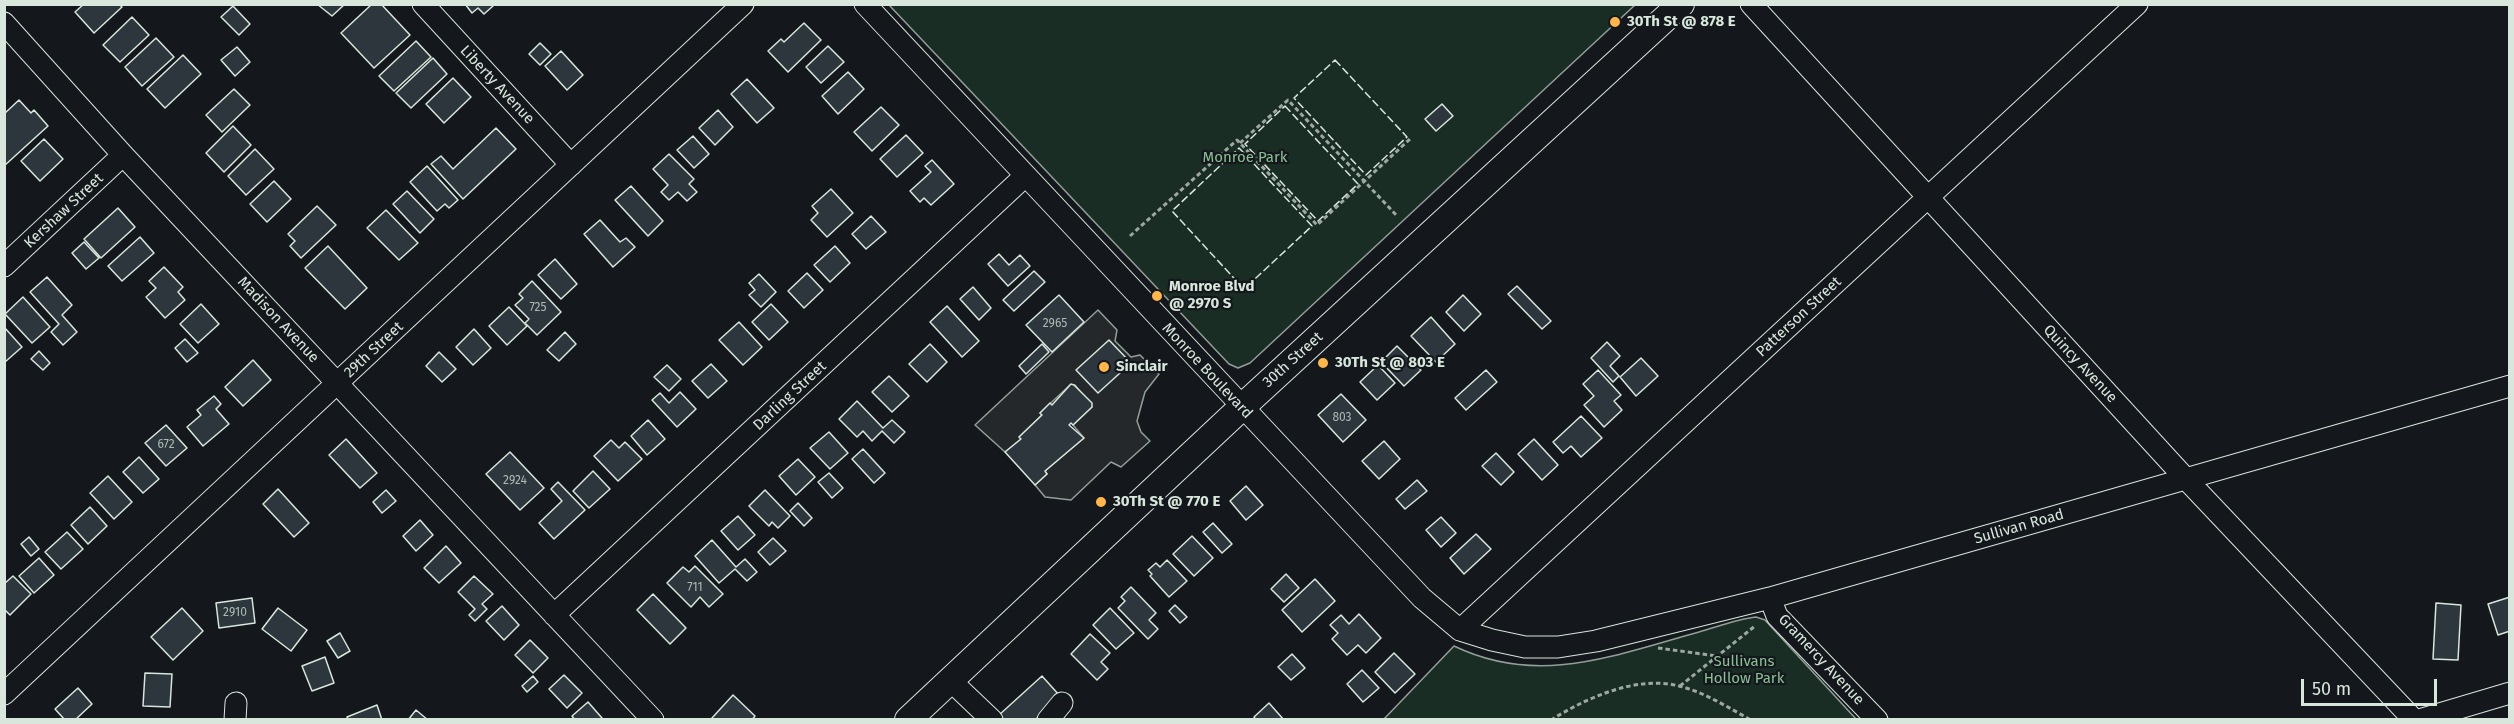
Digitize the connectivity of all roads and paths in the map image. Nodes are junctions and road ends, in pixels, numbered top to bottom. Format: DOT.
graph roads {
  1 [pos="423,4"];
  2 [pos="743,4"];
  3 [pos="865,4"];
  4 [pos="1681,4"];
  5 [pos="1751,4"];
  6 [pos="2137,4"];
  7 [pos="4,23"];
  8 [pos="1410,139"];
  9 [pos="1240,143"];
  10 [pos="123,155"];
  11 [pos="571,165"];
  12 [pos="1025,177"];
  13 [pos="1365,180"];
  14 [pos="1927,199"];
  15 [pos="1398,217"];
  16 [pos="1130,236"];
  17 [pos="4,266"];
  18 [pos="338,384"];
  19 [pos="2510,386"];
  20 [pos="1241,408"];
  21 [pos="2186,479"];
  22 [pos="1770,598"];
  23 [pos="554,615"];
  24 [pos="1755,626"];
  25 [pos="1461,630"];
  26 [pos="1525,647"];
  27 [pos="1658,648"];
  28 [pos="1717,656"];
  29 [pos="951,681"];
  30 [pos="1680,686"];
  31 [pos="2510,693"];
  32 [pos="4,694"];
  33 [pos="1062,703"];
  34 [pos="653,720"];
  35 [pos="908,720"];
  36 [pos="992,720"];
  37 [pos="1048,720"];
  38 [pos="1551,720"];
  39 [pos="1751,720"];
  40 [pos="1877,720"];
  41 [pos="2414,720"];
  42 [pos="2419,720"];
  1 -- 11 [label="street, Liberty Avenue"];
  2 -- 11 [label="street, 29th Street"];
  3 -- 12 [label="street, Monroe Boulevard"];
  4 -- 20 [label="main road, 30th Street"];
  5 -- 14 [label="street, Quincy Avenue"];
  6 -- 14 [label="street, Patterson Street"];
  7 -- 10 [label="street, Madison Avenue"];
  8 -- 13 [label="path"];
  9 -- 13 [label="path"];
  9 -- 13 [label="path"];
  9 -- 16 [label="path"];
  10 -- 17 [label="street, Kershaw Street"];
  10 -- 18 [label="street, Madison Avenue"];
  11 -- 18 [label="street, 29th Street"];
  12 -- 20 [label="street, Monroe Boulevard"];
  12 -- 23 [label="street, Darling Street"];
  13 -- 15 [label="path"];
  14 -- 21 [label="street, Quincy Avenue"];
  14 -- 25 [label="street, Patterson Street"];
  18 -- 23 [label="street, Madison Avenue"];
  18 -- 32 [label="street, 29th Street"];
  19 -- 21 [label="street, Sullivan Road"];
  20 -- 25 [label="street, Monroe Boulevard"];
  20 -- 29 [label="main road, 30th Street"];
  21 -- 22 [label="street, Sullivan Road"];
  21 -- 41 [label="street, Quincy Avenue"];
  22 -- 26 [label="street, Sullivan Road"];
  22 -- 40 [label="street, Gramercy Avenue"];
  23 -- 34 [label="street, Madison Avenue"];
  24 -- 28 [label="path"];
  25 -- 26 [label="street, Monroe Boulevard"];
  27 -- 28 [label="path"];
  28 -- 30 [label="path"];
  29 -- 35 [label="main road, 30th Street"];
  29 -- 36 [label="street"];
  30 -- 38 [label="path"];
  30 -- 39 [label="path"];
  31 -- 42 [label="street"];
  33 -- 37 [label="street"];
}
